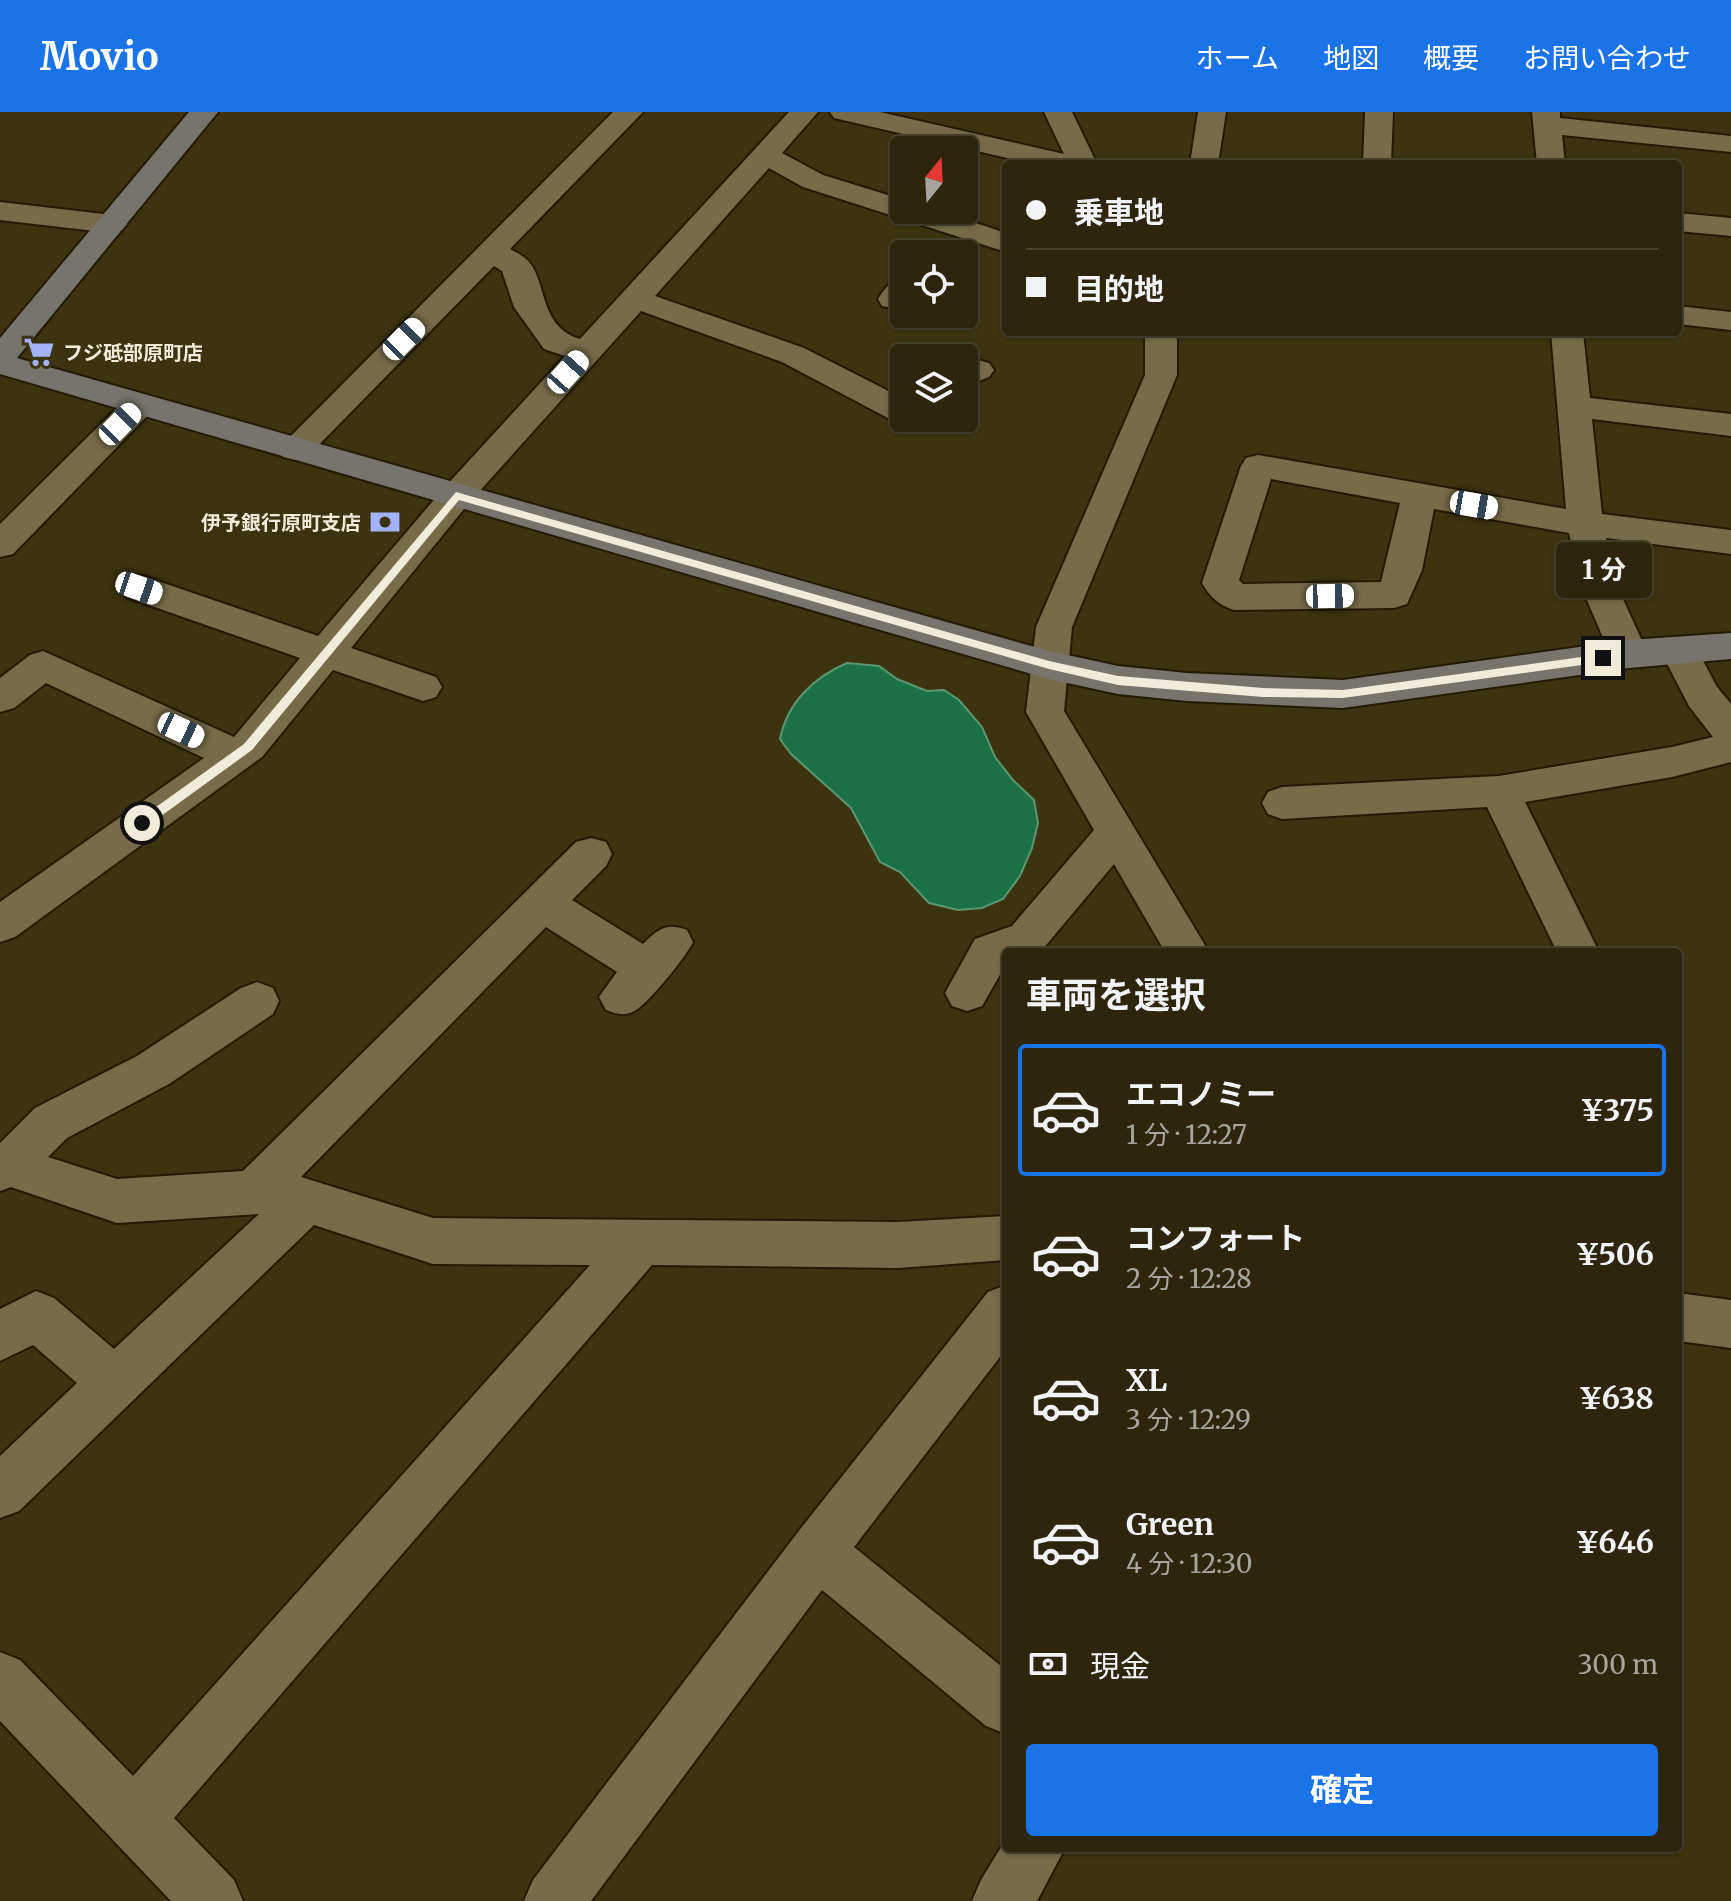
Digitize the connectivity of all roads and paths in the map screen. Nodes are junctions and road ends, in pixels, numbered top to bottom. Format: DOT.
graph roads {
  1 [pos="204,112"];
  2 [pos="629,112"];
  3 [pos="804,112"];
  4 [pos="844,112"];
  5 [pos="1058,112"];
  6 [pos="1212,112"];
  7 [pos="1379,112"];
  8 [pos="1546,118"];
  9 [pos="1731,144"];
  10 [pos="765,155"];
  11 [pos="1053,160"];
  12 [pos="1081,160"];
  13 [pos="1205,160"];
  14 [pos="1377,160"];
  15 [pos="1551,160"];
  16 [pos="890,204"];
  17 [pos="0,211"];
  18 [pos="1682,222"];
  19 [pos="112,224"];
  20 [pos="928,224"];
  21 [pos="1731,227"];
  22 [pos="1002,243"];
  23 [pos="491,251"];
  24 [pos="635,299"];
  25 [pos="1682,315"];
  26 [pos="1731,321"];
  27 [pos="1161,336"];
  28 [pos="1567,336"];
  29 [pos="587,352"];
  30 [pos="0,358"];
  31 [pos="0,364"];
  32 [pos="140,404"];
  33 [pos="890,406"];
  34 [pos="1574,407"];
  35 [pos="1731,425"];
  36 [pos="295,449"];
  37 [pos="1419,495"];
  38 [pos="456,496"];
  39 [pos="1585,524"];
  40 [pos="1731,542"];
  41 [pos="6,551"];
  42 [pos="139,588"];
  43 [pos="1731,646"];
  44 [pos="1679,650"];
  45 [pos="1629,654"];
  46 [pos="325,655"];
  47 [pos="1049,665"];
  48 [pos="423,687"];
  49 [pos="0,698"];
  50 [pos="1731,732"];
  51 [pos="1731,747"];
  52 [pos="236,756"];
  53 [pos="1499,791"];
  54 [pos="1282,803"];
  55 [pos="1117,832"];
  56 [pos="591,854"];
  57 [pos="542,903"];
  58 [pos="0,925"];
  59 [pos="1186,948"];
  60 [pos="1576,948"];
  61 [pos="647,969"];
  62 [pos="967,993"];
  63 [pos="257,1001"];
  64 [pos="4,1168"];
  65 [pos="253,1193"];
  66 [pos="307,1200"];
  67 [pos="1002,1239"];
  68 [pos="640,1244"];
  69 [pos="1002,1314"];
  70 [pos="1682,1318"];
  71 [pos="1731,1324"];
  72 [pos="0,1337"];
  73 [pos="115,1383"];
  74 [pos="0,1492"];
  75 [pos="817,1551"];
  76 [pos="0,1680"];
  77 [pos="1002,1703"];
  78 [pos="134,1819"];
  79 [pos="1033,1852"];
  80 [pos="213,1901"];
  81 [pos="554,1901"];
  82 [pos="1002,1901"];
  1 -- 19 [label="street"];
  2 -- 23 [label="street"];
  3 -- 10 [label="street"];
  4 -- 11 [label="street"];
  5 -- 12 [label="street"];
  6 -- 13 [label="street"];
  7 -- 14 [label="street"];
  8 -- 9 [label="street"];
  8 -- 15 [label="street"];
  10 -- 16 [label="street"];
  10 -- 24 [label="street"];
  17 -- 19 [label="street"];
  18 -- 21 [label="street"];
  19 -- 30 [label="street"];
  20 -- 22 [label="street"];
  23 -- 29 [label="street"];
  23 -- 36 [label="street"];
  24 -- 29 [label="street"];
  24 -- 33 [label="street"];
  25 -- 26 [label="street"];
  27 -- 47 [label="street"];
  28 -- 34 [label="street"];
  29 -- 38 [label="street"];
  31 -- 32 [label="street"];
  32 -- 36 [label="street"];
  32 -- 41 [label="street"];
  34 -- 35 [label="street"];
  34 -- 39 [label="street"];
  36 -- 38 [label="street"];
  37 -- 37 [label="street"];
  37 -- 39 [label="street"];
  38 -- 46 [label="street"];
  38 -- 47 [label="street"];
  39 -- 40 [label="street"];
  39 -- 45 [label="street"];
  42 -- 46 [label="street"];
  43 -- 44 [label="street"];
  44 -- 45 [label="street"];
  44 -- 50 [label="street"];
  45 -- 47 [label="street"];
  46 -- 48 [label="street"];
  46 -- 52 [label="street"];
  47 -- 55 [label="street"];
  49 -- 52 [label="street"];
  51 -- 53 [label="street"];
  52 -- 58 [label="street"];
  53 -- 54 [label="street"];
  53 -- 60 [label="street"];
  55 -- 59 [label="street"];
  55 -- 62 [label="street"];
  56 -- 57 [label="street"];
  57 -- 61 [label="street"];
  57 -- 65 [label="street"];
  63 -- 64 [label="street"];
  64 -- 65 [label="street"];
  65 -- 66 [label="street"];
  66 -- 68 [label="street"];
  66 -- 73 [label="street"];
  67 -- 68 [label="street"];
  68 -- 78 [label="street"];
  69 -- 75 [label="street"];
  70 -- 71 [label="street"];
  72 -- 73 [label="street"];
  73 -- 74 [label="street"];
  75 -- 77 [label="street"];
  75 -- 81 [label="street"];
  76 -- 78 [label="street"];
  78 -- 80 [label="street"];
  79 -- 82 [label="street"];
}
